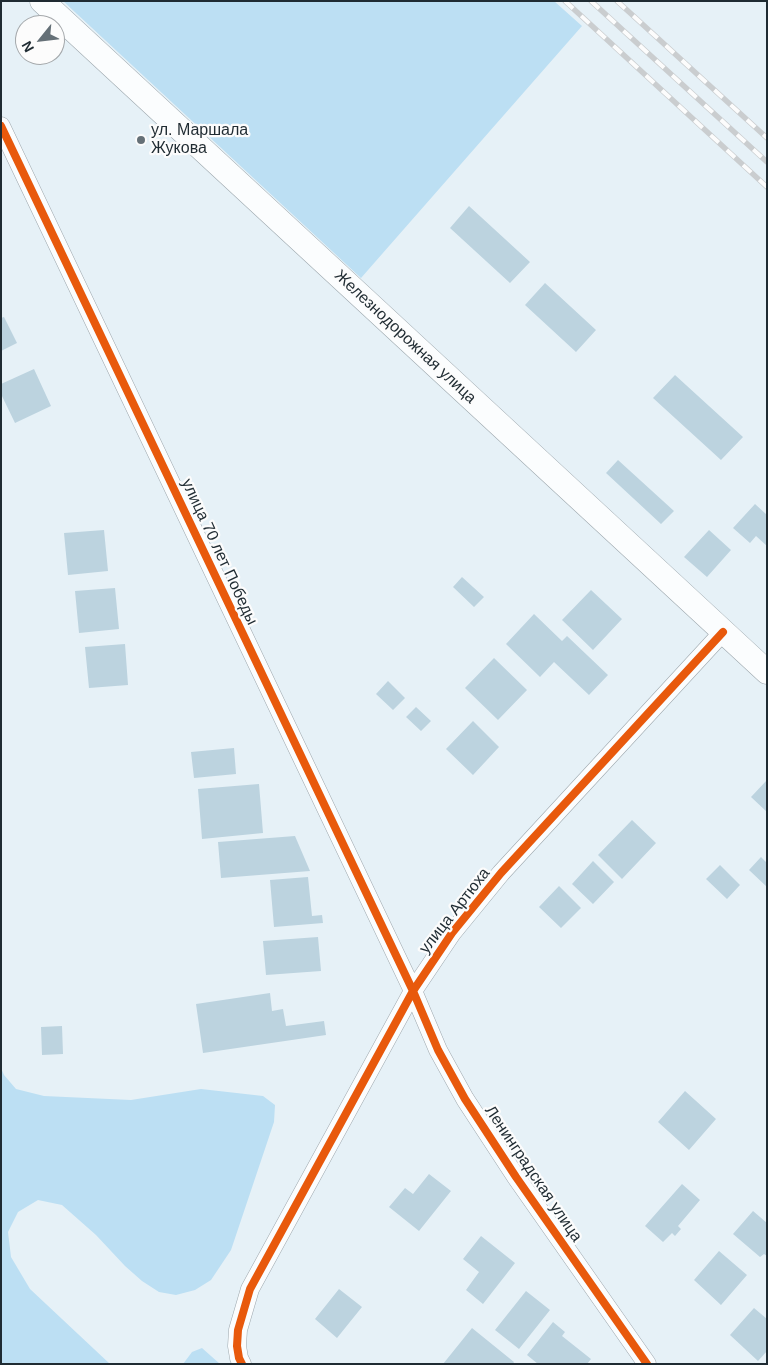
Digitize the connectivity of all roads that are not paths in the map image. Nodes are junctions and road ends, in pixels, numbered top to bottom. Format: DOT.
graph roads {
  1 [pos="42,1"];
  2 [pos="1,126"];
  3 [pos="723,632"];
  4 [pos="767,672"];
  5 [pos="412,991"];
  6 [pos="242,1364"];
  7 [pos="647,1364"];
  1 -- 3 [label="main road, Железнодорожная улица"];
  2 -- 5 [label="street, улица 70 лет Победы"];
  3 -- 4 [label="main road, Железнодорожная улица"];
  3 -- 5 [label="street, улица Артюха"];
  5 -- 6 [label="street, улица Артюха"];
  5 -- 7 [label="street, Ленинградская улица"];
}
